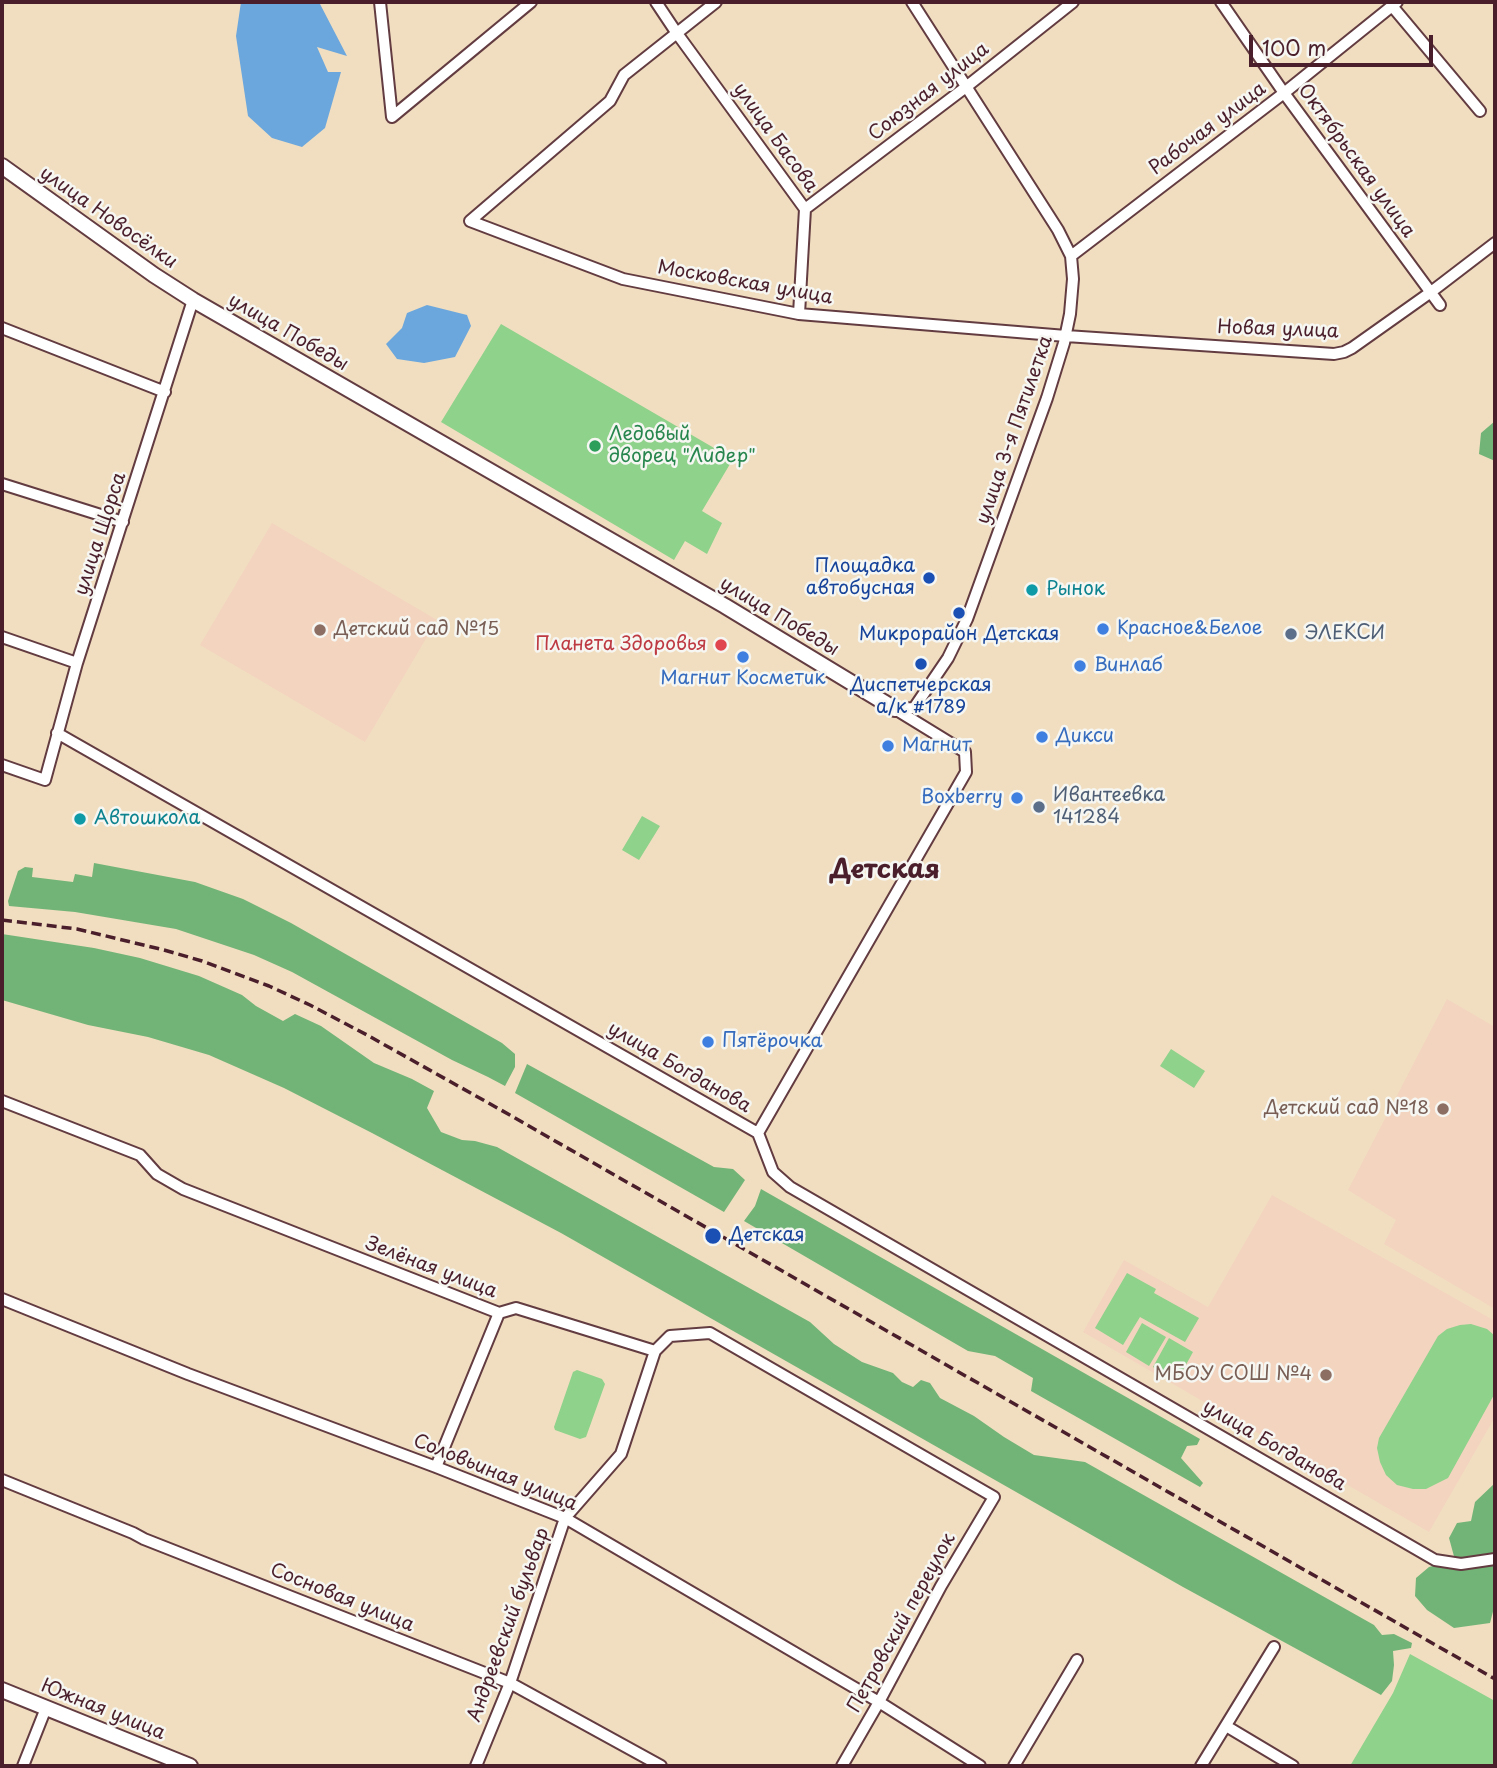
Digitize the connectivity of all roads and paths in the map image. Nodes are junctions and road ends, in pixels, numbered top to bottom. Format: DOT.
graph roads {
  1 [pos="380,2"];
  2 [pos="531,2"];
  3 [pos="656,2"];
  4 [pos="716,2"];
  5 [pos="912,2"];
  6 [pos="1073,2"];
  7 [pos="1221,2"];
  8 [pos="1395,4"];
  9 [pos="676,32"];
  10 [pos="966,87"];
  11 [pos="1284,93"];
  12 [pos="1479,111"];
  13 [pos="2,166"];
  14 [pos="805,209"];
  15 [pos="1495,243"];
  16 [pos="1071,256"];
  17 [pos="1431,292"];
  18 [pos="193,300"];
  19 [pos="1440,305"];
  20 [pos="799,314"];
  21 [pos="2,328"];
  22 [pos="1066,336"];
  23 [pos="165,392"];
  24 [pos="2,484"];
  25 [pos="123,522"];
  26 [pos="2,637"];
  27 [pos="77,663"];
  28 [pos="895,709"];
  29 [pos="57,733"];
  30 [pos="2,765"];
  31 [pos="2,1101"];
  32 [pos="758,1133"];
  33 [pos="2,1299"];
  34 [pos="499,1314"];
  35 [pos="655,1351"];
  36 [pos="436,1467"];
  37 [pos="2,1480"];
  38 [pos="565,1518"];
  39 [pos="1495,1559"];
  40 [pos="1274,1647"];
  41 [pos="1077,1660"];
  42 [pos="510,1683"];
  43 [pos="2,1690"];
  44 [pos="879,1702"];
  45 [pos="47,1708"];
  46 [pos="1226,1726"];
  47 [pos="23,1766"];
  48 [pos="190,1766"];
  49 [pos="476,1766"];
  50 [pos="661,1766"];
  51 [pos="842,1766"];
  52 [pos="980,1766"];
  53 [pos="1014,1766"];
  54 [pos="1201,1766"];
  55 [pos="1293,1766"];
  1 -- 2 [label="street"];
  3 -- 9 [label="street, улица Басова"];
  4 -- 9 [label="street"];
  5 -- 10 [label="street, улица 3-я Пятилетка"];
  6 -- 10 [label="street, Союзная улица"];
  7 -- 11 [label="street, Октябрьская улица"];
  8 -- 11 [label="street, Рабочая улица"];
  8 -- 12 [label="street"];
  9 -- 14 [label="street, улица Басова"];
  9 -- 20 [label="street, Московская улица"];
  10 -- 14 [label="street, Союзная улица"];
  10 -- 16 [label="street, улица 3-я Пятилетка"];
  11 -- 16 [label="street, Рабочая улица"];
  11 -- 17 [label="street, Октябрьская улица"];
  13 -- 18 [label="street, улица Новосёлки"];
  14 -- 20 [label="street, улица Басова"];
  15 -- 17 [label="street, Новая улица"];
  16 -- 22 [label="street, улица 3-я Пятилетка"];
  17 -- 19 [label="street, Октябрьская улица"];
  17 -- 22 [label="street, Новая улица"];
  18 -- 23 [label="street, улица Щорса"];
  18 -- 28 [label="street, улица Победы"];
  20 -- 22 [label="street, Московская улица"];
  21 -- 23 [label="street"];
  22 -- 28 [label="street, улица 3-я Пятилетка"];
  23 -- 25 [label="street, улица Щорса"];
  24 -- 25 [label="street"];
  25 -- 27 [label="street, улица Щорса"];
  26 -- 27 [label="street"];
  27 -- 29 [label="street, улица Щорса"];
  28 -- 32 [label="street, улица Победы"];
  29 -- 30 [label="street, улица Щорса"];
  29 -- 32 [label="street, улица Богданова"];
  31 -- 34 [label="street, Зелёная улица"];
  32 -- 39 [label="street, улица Богданова"];
  33 -- 36 [label="street, Соловьиная улица"];
  34 -- 35 [label="street, Зелёная улица"];
  34 -- 36 [label="street"];
  35 -- 38 [label="street, Андреевский бульвар"];
  35 -- 44 [label="street, Петровский переулок"];
  36 -- 38 [label="street, Соловьиная улица"];
  37 -- 42 [label="street, Сосновая улица"];
  38 -- 42 [label="street, Андреевский бульвар"];
  38 -- 44 [label="street, Соловьиная улица"];
  40 -- 46 [label="street"];
  41 -- 53 [label="street"];
  42 -- 49 [label="street, Андреевский бульвар"];
  42 -- 50 [label="street, Сосновая улица"];
  43 -- 45 [label="street, Южная улица"];
  44 -- 51 [label="street, Петровский переулок"];
  44 -- 52 [label="street, Соловьиная улица"];
  45 -- 47 [label="street"];
  45 -- 48 [label="street, Южная улица"];
  46 -- 54 [label="street"];
  46 -- 55 [label="street"];
}
